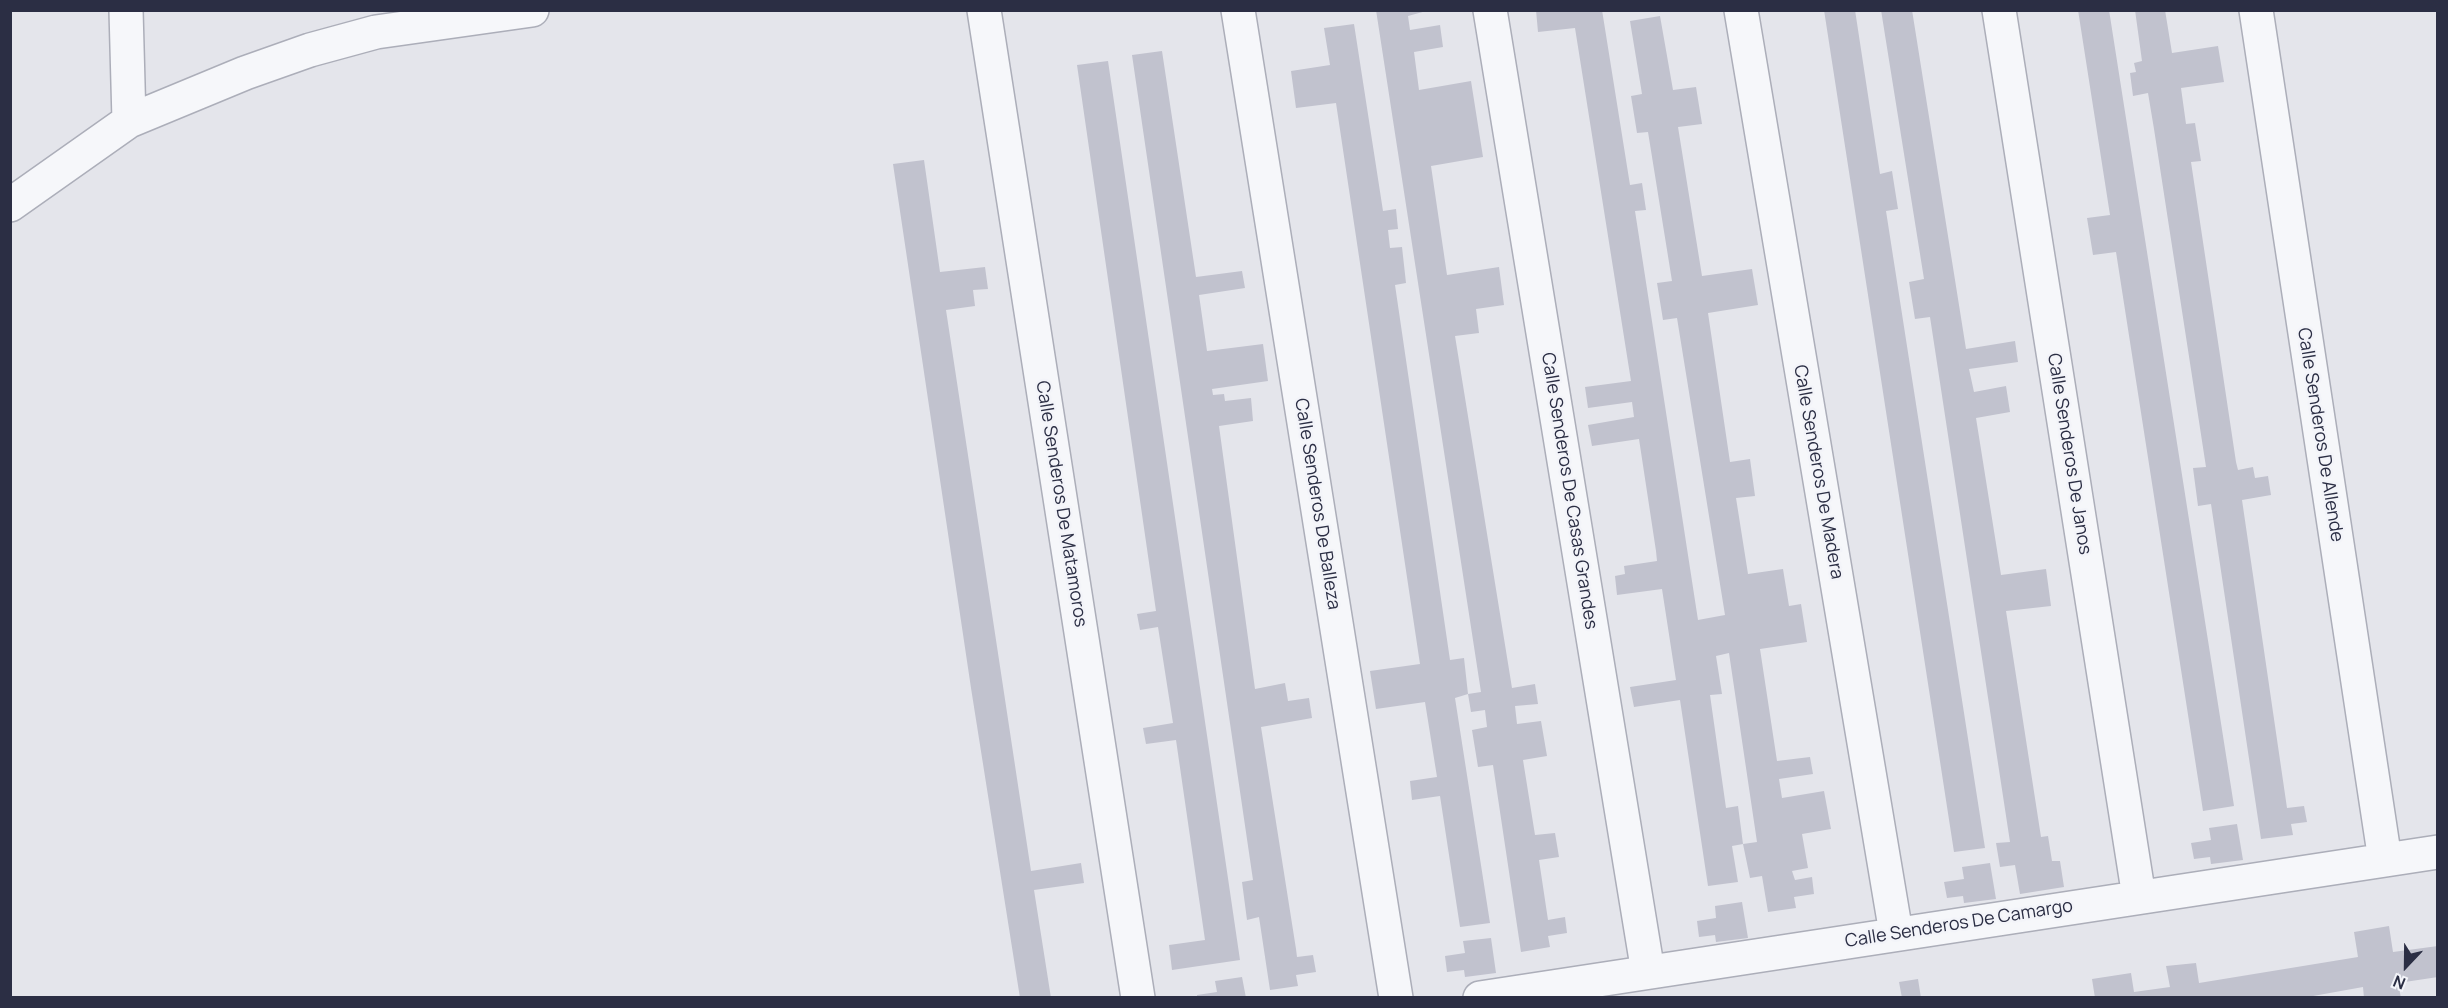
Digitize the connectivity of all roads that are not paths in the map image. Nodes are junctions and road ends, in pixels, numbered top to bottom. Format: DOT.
graph roads {
  1 [pos="126,10"];
  2 [pos="532,10"];
  3 [pos="984,10"];
  4 [pos="1238,10"];
  5 [pos="1490,10"];
  6 [pos="1741,10"];
  7 [pos="1999,10"];
  8 [pos="2256,10"];
  9 [pos="376,21"];
  10 [pos="129,120"];
  11 [pos="10,205"];
  12 [pos="2438,852"];
  13 [pos="2385,860"];
  14 [pos="2139,897"];
  15 [pos="1896,933"];
  16 [pos="1648,972"];
  17 [pos="1138,998"];
  18 [pos="1396,998"];
  19 [pos="1480,998"];
  1 -- 10 [label="street"];
  2 -- 9 [label="street"];
  3 -- 17 [label="street, Calle Senderos De Matamoros"];
  4 -- 18 [label="street, Calle Senderos De Balleza"];
  5 -- 16 [label="street, Calle Senderos De Casas Grandes"];
  6 -- 15 [label="street, Calle Senderos De Madera"];
  7 -- 14 [label="street, Calle Senderos De Janos"];
  8 -- 13 [label="street, Calle Senderos De Allende"];
  9 -- 10 [label="street"];
  10 -- 11 [label="street"];
  12 -- 13 [label="street, Calle Senderos De Camargo"];
  13 -- 14 [label="street, Calle Senderos De Camargo"];
  14 -- 15 [label="street, Calle Senderos De Camargo"];
  15 -- 16 [label="street, Calle Senderos De Camargo"];
  16 -- 19 [label="street, Calle Senderos De Camargo"];
}
